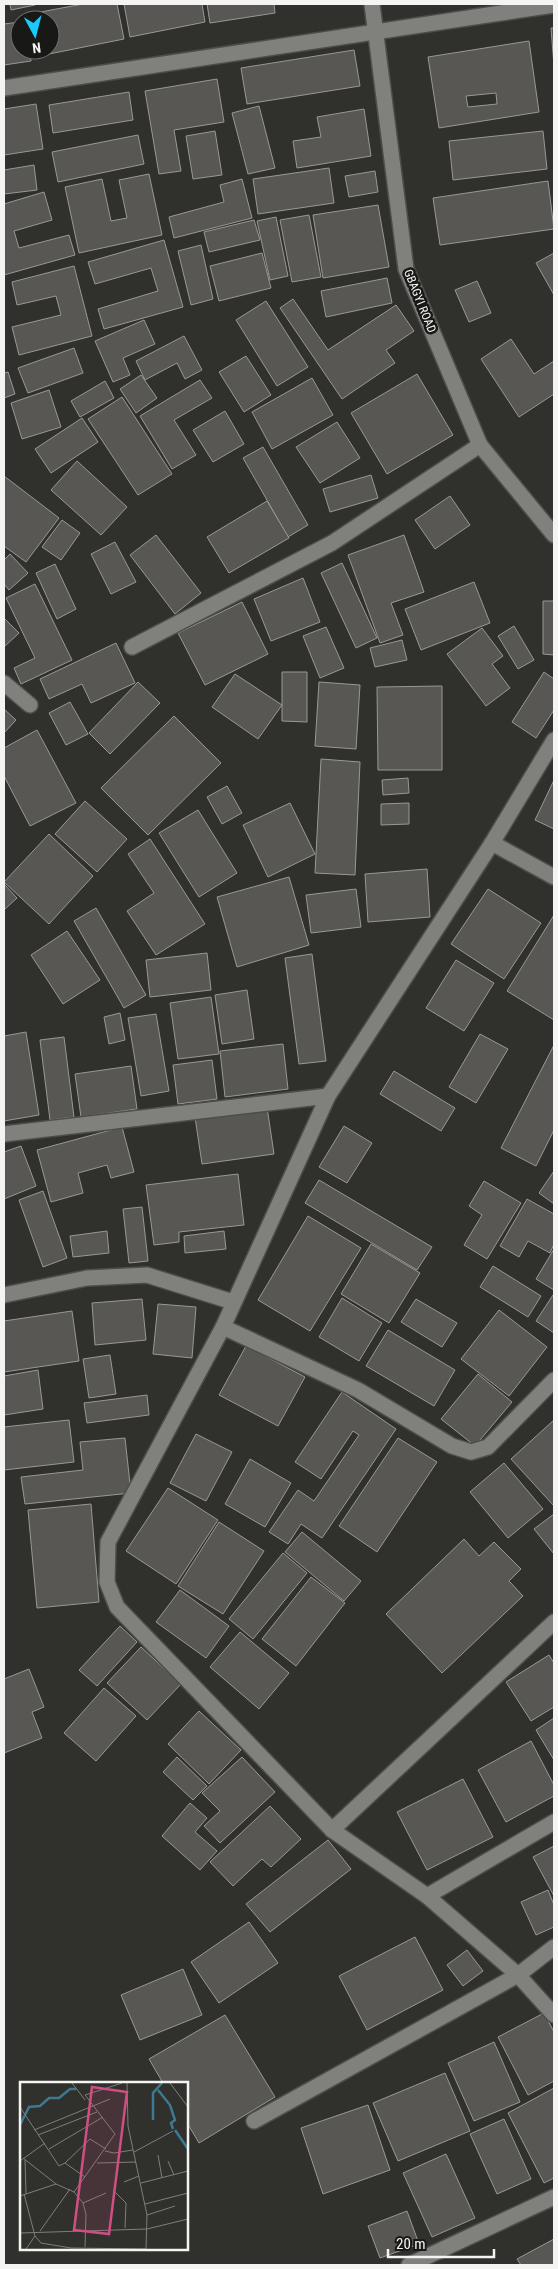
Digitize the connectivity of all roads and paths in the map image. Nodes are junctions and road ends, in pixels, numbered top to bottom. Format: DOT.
graph roads {
  1 [pos="372,4"];
  2 [pos="554,5"];
  3 [pos="374,33"];
  4 [pos="4,88"];
  5 [pos="480,445"];
  6 [pos="554,535"];
  7 [pos="132,647"];
  8 [pos="4,683"];
  9 [pos="30,705"];
  10 [pos="554,740"];
  11 [pos="492,843"];
  12 [pos="554,877"];
  13 [pos="328,1096"];
  14 [pos="4,1134"];
  15 [pos="4,1295"];
  16 [pos="233,1302"];
  17 [pos="223,1327"];
  18 [pos="554,1380"];
  19 [pos="554,1622"];
  20 [pos="554,1822"];
  21 [pos="332,1830"];
  22 [pos="427,1896"];
  23 [pos="554,1947"];
  24 [pos="518,1975"];
  25 [pos="554,1999"];
  26 [pos="554,2015"];
  27 [pos="254,2121"];
  28 [pos="554,2197"];
  29 [pos="409,2265"];
  1 -- 3 [label="street, GBAGYI ROAD"];
  2 -- 3 [label="street"];
  3 -- 4 [label="street"];
  3 -- 5 [label="street, GBAGYI ROAD"];
  5 -- 6 [label="street, GBAGYI ROAD"];
  5 -- 7 [label="street"];
  8 -- 9 [label="street"];
  10 -- 11 [label="street"];
  11 -- 12 [label="street"];
  11 -- 13 [label="street"];
  13 -- 14 [label="street"];
  13 -- 16 [label="street"];
  15 -- 16 [label="street"];
  16 -- 17 [label="street"];
  17 -- 18 [label="street"];
  17 -- 21 [label="street"];
  19 -- 21 [label="street"];
  20 -- 22 [label="street"];
  21 -- 22 [label="street"];
  22 -- 24 [label="street"];
  23 -- 24 [label="street"];
  24 -- 25 [label="street"];
  24 -- 26 [label="street"];
  24 -- 27 [label="street"];
  28 -- 29 [label="street"];
}
